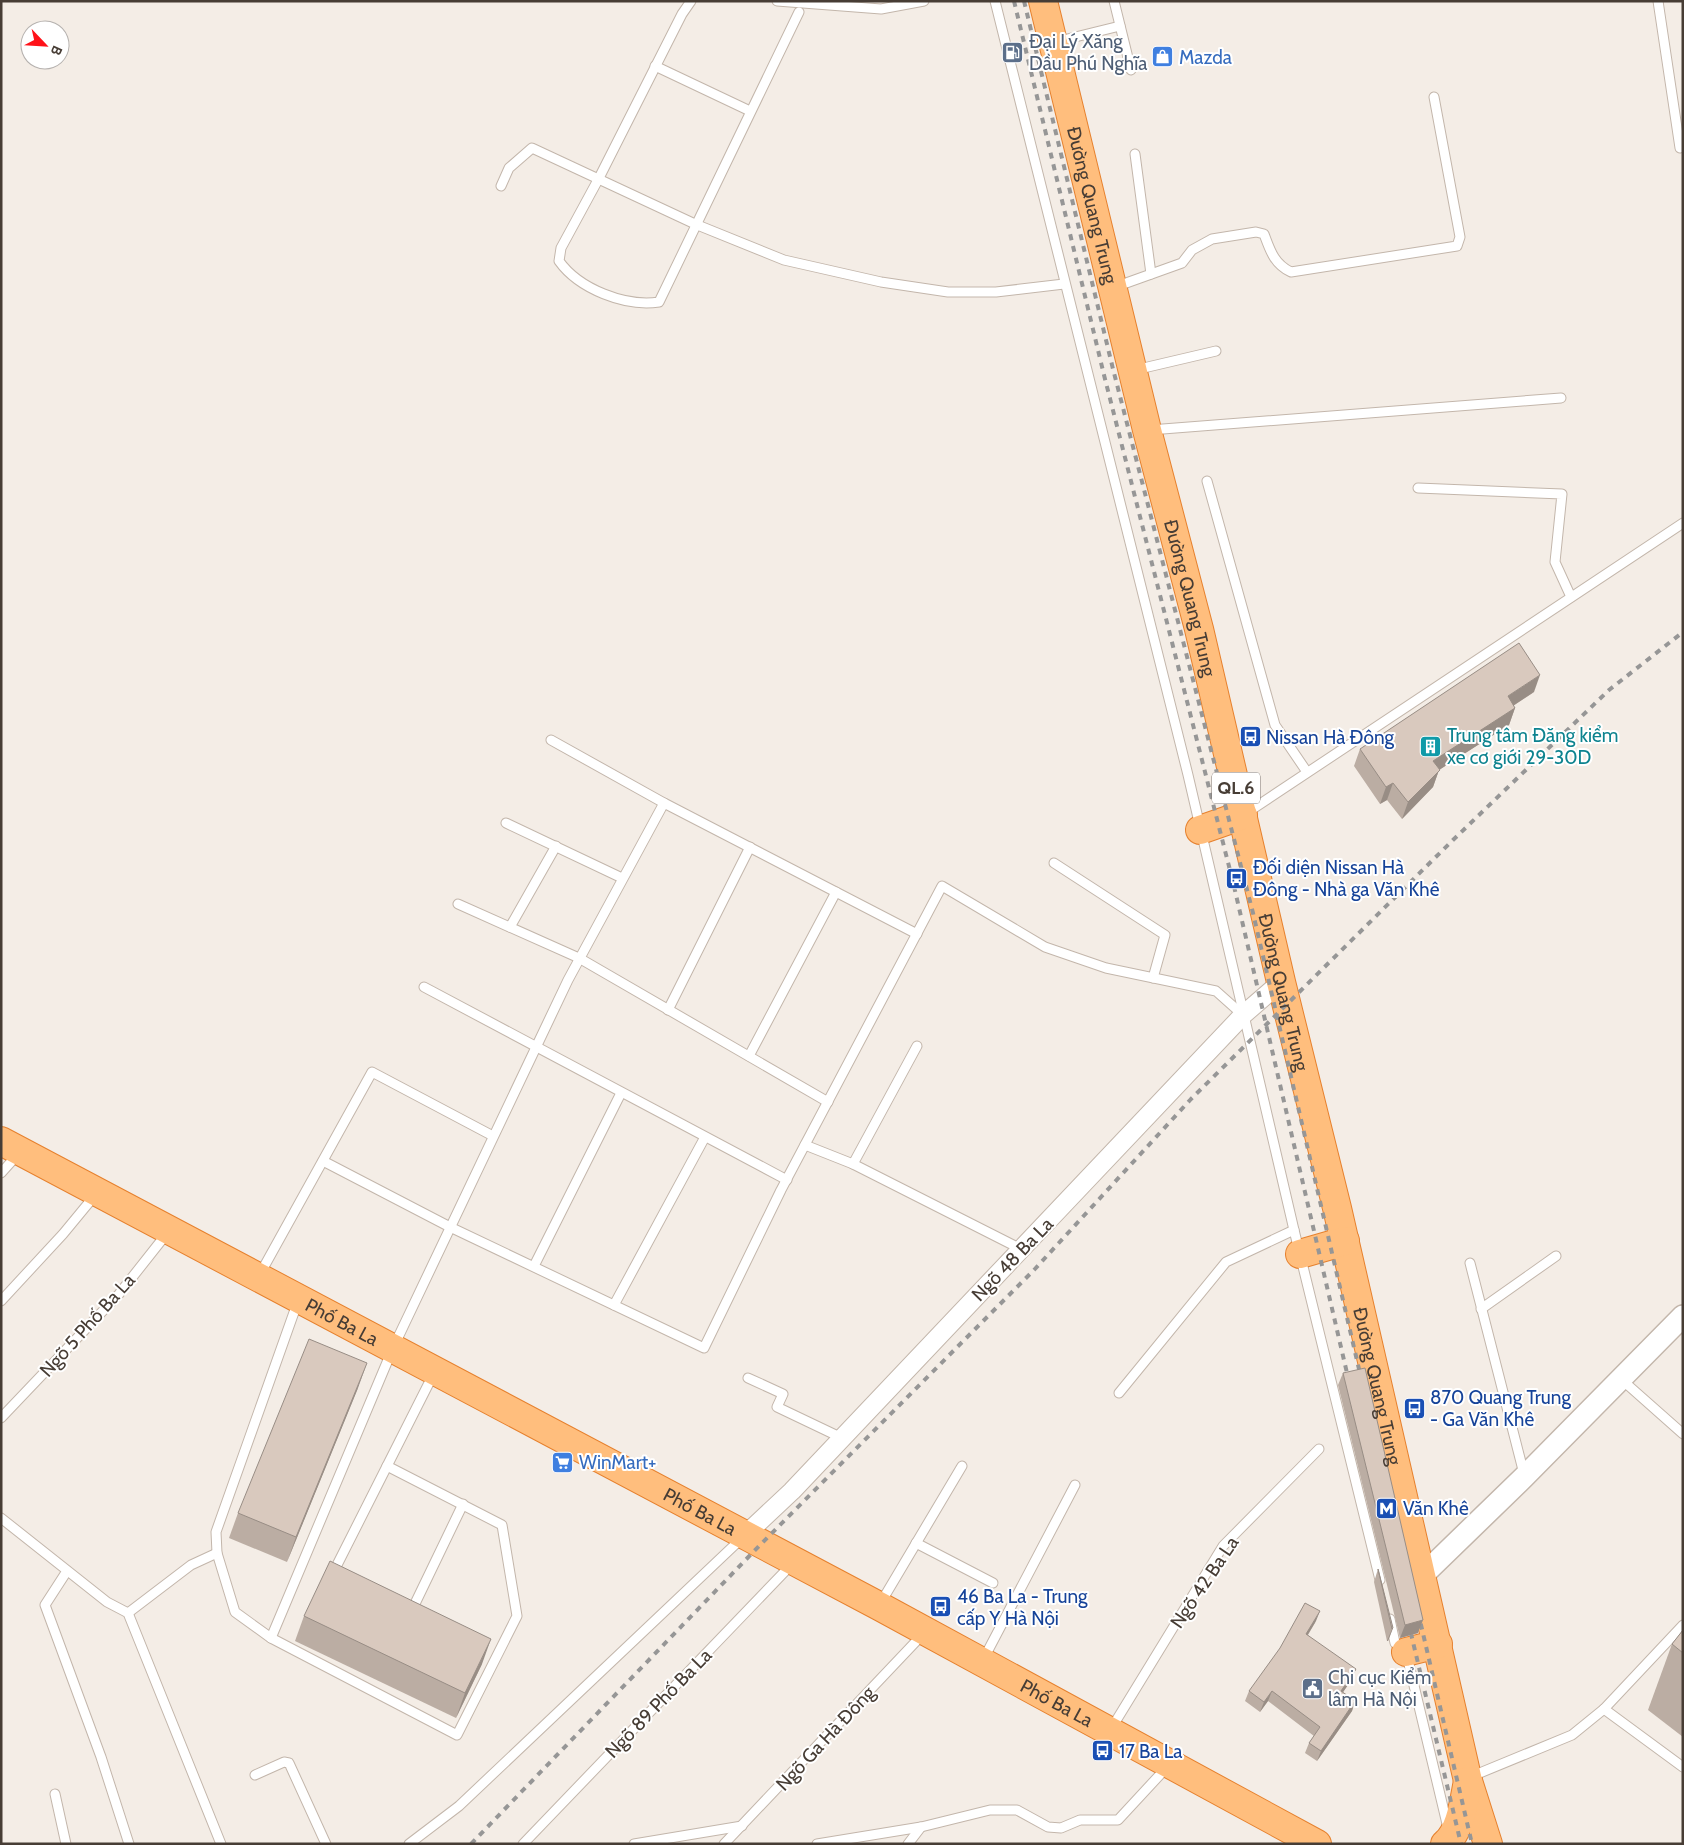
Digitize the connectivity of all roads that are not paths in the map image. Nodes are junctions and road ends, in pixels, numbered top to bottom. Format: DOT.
graph roads {
  1 [pos="692,1"];
  2 [pos="777,1"];
  3 [pos="924,1"];
  4 [pos="995,1"];
  5 [pos="1043,1"];
  6 [pos="1114,1"];
  7 [pos="1658,1"];
  8 [pos="798,12"];
  9 [pos="1120,26"];
  10 [pos="1053,42"];
  11 [pos="655,66"];
  12 [pos="1131,70"];
  13 [pos="1434,97"];
  14 [pos="750,111"];
  15 [pos="1680,148"];
  16 [pos="1135,154"];
  17 [pos="599,178"];
  18 [pos="502,186"];
  19 [pos="695,224"];
  20 [pos="1151,274"];
  21 [pos="1064,284"];
  22 [pos="1112,288"];
  23 [pos="1216,351"];
  24 [pos="1133,370"];
  25 [pos="1561,398"];
  26 [pos="1147,430"];
  27 [pos="1207,481"];
  28 [pos="1418,488"];
  29 [pos="1683,523"];
  30 [pos="1571,597"];
  31 [pos="551,740"];
  32 [pos="1307,772"];
  33 [pos="664,803"];
  34 [pos="1243,815"];
  35 [pos="506,824"];
  36 [pos="1200,830"];
  37 [pos="556,846"];
  38 [pos="750,848"];
  39 [pos="1054,863"];
  40 [pos="622,878"];
  41 [pos="836,892"];
  42 [pos="458,904"];
  43 [pos="510,927"];
  44 [pos="917,934"];
  45 [pos="578,958"];
  46 [pos="1153,978"];
  47 [pos="1281,982"];
  48 [pos="424,987"];
  49 [pos="668,1010"];
  50 [pos="1243,1015"];
  51 [pos="536,1046"];
  52 [pos="917,1046"];
  53 [pos="748,1056"];
  54 [pos="622,1093"];
  55 [pos="828,1102"];
  56 [pos="493,1136"];
  57 [pos="705,1136"];
  58 [pos="805,1145"];
  59 [pos="11,1146"];
  60 [pos="323,1161"];
  61 [pos="854,1164"];
  62 [pos="1,1173"];
  63 [pos="786,1180"];
  64 [pos="98,1192"];
  65 [pos="450,1227"];
  66 [pos="170,1230"];
  67 [pos="1345,1241"];
  68 [pos="1297,1242"];
  69 [pos="1021,1250"];
  70 [pos="1556,1256"];
  71 [pos="1470,1263"];
  72 [pos="534,1266"];
  73 [pos="259,1277"];
  74 [pos="299,1298"];
  75 [pos="1,1301"];
  76 [pos="614,1305"];
  77 [pos="1482,1309"];
  78 [pos="1683,1316"];
  79 [pos="393,1348"];
  80 [pos="435,1370"];
  81 [pos="748,1378"];
  82 [pos="1621,1379"];
  83 [pos="1119,1394"];
  84 [pos="1,1418"];
  85 [pos="1683,1434"];
  86 [pos="842,1438"];
  87 [pos="1319,1449"];
  88 [pos="387,1466"];
  89 [pos="962,1466"];
  90 [pos="1524,1477"];
  91 [pos="1075,1485"];
  92 [pos="463,1504"];
  93 [pos="1,1518"];
  94 [pos="744,1536"];
  95 [pos="916,1543"];
  96 [pos="217,1553"];
  97 [pos="794,1562"];
  98 [pos="67,1571"];
  99 [pos="1422,1576"];
  100 [pos="347,1583"];
  101 [pos="993,1583"];
  102 [pos="1382,1586"];
  103 [pos="1386,1605"];
  104 [pos="879,1606"];
  105 [pos="402,1608"];
  106 [pos="128,1613"];
  107 [pos="1683,1625"];
  108 [pos="925,1632"];
  109 [pos="271,1638"];
  110 [pos="1438,1644"];
  111 [pos="1406,1652"];
  112 [pos="982,1662"];
  113 [pos="1604,1710"];
  114 [pos="1109,1731"];
  115 [pos="1170,1764"];
  116 [pos="1683,1767"];
  117 [pos="255,1775"];
  118 [pos="1468,1779"];
  119 [pos="55,1794"];
  120 [pos="743,1826"];
  121 [pos="921,1827"];
  122 [pos="1452,1842"];
  123 [pos="66,1844"];
  124 [pos="129,1844"];
  125 [pos="221,1844"];
  126 [pos="326,1844"];
  127 [pos="409,1844"];
  128 [pos="523,1844"];
  129 [pos="634,1844"];
  130 [pos="724,1844"];
  131 [pos="816,1844"];
  132 [pos="908,1844"];
  133 [pos="1316,1844"];
  134 [pos="1488,1844"];
  1 -- 11 [label="lane"];
  2 -- 3 [label="lane"];
  4 -- 21 [label="lane"];
  5 -- 10 [label="highway, Đường Quang Trung / QL.6"];
  6 -- 9 [label="lane"];
  7 -- 15 [label="lane"];
  8 -- 14 [label="lane"];
  9 -- 10 [label="lane"];
  9 -- 12 [label="lane"];
  10 -- 22 [label="highway, Đường Quang Trung / QL.6"];
  11 -- 14 [label="lane"];
  11 -- 17 [label="lane"];
  13 -- 20 [label="lane"];
  14 -- 19 [label="lane"];
  16 -- 20 [label="lane"];
  17 -- 18 [label="lane"];
  17 -- 19 [label="lane"];
  17 -- 19 [label="lane"];
  19 -- 21 [label="lane"];
  20 -- 22 [label="lane"];
  21 -- 36 [label="lane"];
  22 -- 24 [label="highway, Đường Quang Trung / QL.6"];
  23 -- 24 [label="lane"];
  24 -- 26 [label="highway, Đường Quang Trung / QL.6"];
  25 -- 26 [label="lane"];
  26 -- 34 [label="highway, Đường Quang Trung / QL.6"];
  27 -- 32 [label="lane"];
  28 -- 30 [label="lane"];
  29 -- 30 [label="lane"];
  30 -- 32 [label="lane"];
  31 -- 33 [label="lane"];
  32 -- 34 [label="lane"];
  33 -- 38 [label="lane"];
  33 -- 40 [label="lane"];
  34 -- 36 [label="highway"];
  34 -- 47 [label="highway, Đường Quang Trung / QL.6"];
  35 -- 37 [label="lane"];
  36 -- 50 [label="lane"];
  37 -- 40 [label="lane"];
  37 -- 43 [label="lane"];
  38 -- 41 [label="lane"];
  38 -- 49 [label="lane"];
  39 -- 46 [label="lane"];
  40 -- 45 [label="lane"];
  41 -- 44 [label="lane"];
  41 -- 53 [label="lane"];
  42 -- 43 [label="lane"];
  43 -- 45 [label="lane"];
  44 -- 46 [label="lane"];
  44 -- 55 [label="lane"];
  45 -- 49 [label="lane"];
  45 -- 51 [label="lane"];
  46 -- 50 [label="lane"];
  47 -- 50 [label="street, Ngõ 48 Ba La"];
  47 -- 67 [label="highway, Đường Quang Trung / QL.6"];
  48 -- 51 [label="lane"];
  49 -- 53 [label="lane"];
  50 -- 68 [label="lane"];
  50 -- 69 [label="street, Ngõ 48 Ba La"];
  51 -- 54 [label="lane"];
  51 -- 56 [label="lane"];
  52 -- 61 [label="lane"];
  53 -- 55 [label="lane"];
  54 -- 57 [label="lane"];
  54 -- 72 [label="lane"];
  55 -- 58 [label="lane"];
  56 -- 60 [label="lane"];
  56 -- 65 [label="lane"];
  57 -- 63 [label="lane"];
  57 -- 76 [label="lane"];
  58 -- 61 [label="lane"];
  58 -- 63 [label="lane"];
  59 -- 62 [label="lane"];
  59 -- 64 [label="highway, Phố Ba La"];
  60 -- 65 [label="lane"];
  60 -- 73 [label="lane"];
  61 -- 69 [label="lane"];
  63 -- 76 [label="lane"];
  64 -- 66 [label="highway, Phố Ba La"];
  64 -- 75 [label="lane"];
  65 -- 72 [label="lane"];
  65 -- 79 [label="lane"];
  66 -- 73 [label="highway, Phố Ba La"];
  66 -- 84 [label="lane, Ngõ 5 Phố Ba La"];
  67 -- 68 [label="highway"];
  67 -- 99 [label="highway, Đường Quang Trung / QL.6"];
  68 -- 83 [label="lane"];
  68 -- 102 [label="lane"];
  69 -- 86 [label="street, Ngõ 48 Ba La"];
  70 -- 77 [label="lane"];
  71 -- 77 [label="lane"];
  72 -- 76 [label="lane"];
  73 -- 74 [label="highway, Phố Ba La"];
  74 -- 79 [label="highway, Phố Ba La"];
  74 -- 96 [label="lane"];
  77 -- 90 [label="lane"];
  78 -- 82 [label="street"];
  79 -- 80 [label="highway, Phố Ba La"];
  79 -- 109 [label="lane"];
  80 -- 88 [label="lane"];
  80 -- 94 [label="highway, Phố Ba La"];
  81 -- 86 [label="lane"];
  82 -- 85 [label="lane"];
  82 -- 90 [label="street"];
  86 -- 94 [label="street, Ngõ 48 Ba La"];
  87 -- 114 [label="lane, Ngõ 42 Ba La"];
  88 -- 92 [label="lane"];
  88 -- 100 [label="lane"];
  89 -- 95 [label="lane"];
  90 -- 99 [label="street"];
  91 -- 112 [label="lane"];
  92 -- 105 [label="lane"];
  92 -- 109 [label="lane"];
  93 -- 98 [label="lane"];
  94 -- 97 [label="highway, Phố Ba La"];
  94 -- 127 [label="lane"];
  95 -- 101 [label="lane"];
  95 -- 104 [label="lane"];
  96 -- 106 [label="lane"];
  96 -- 109 [label="lane"];
  97 -- 104 [label="highway, Phố Ba La"];
  97 -- 128 [label="lane, Ngõ 89 Phố Ba La"];
  98 -- 106 [label="lane"];
  98 -- 124 [label="lane"];
  99 -- 110 [label="highway, Đường Quang Trung / QL.6"];
  103 -- 111 [label="lane"];
  104 -- 108 [label="highway, Phố Ba La"];
  106 -- 125 [label="lane"];
  107 -- 113 [label="lane"];
  108 -- 112 [label="highway, Phố Ba La"];
  108 -- 120 [label="lane, Ngõ Ga Hà Đông"];
  110 -- 111 [label="highway"];
  110 -- 118 [label="highway, Đường Quang Trung / QL.6"];
  111 -- 122 [label="lane"];
  112 -- 114 [label="highway, Phố Ba La"];
  113 -- 116 [label="lane"];
  113 -- 118 [label="lane"];
  114 -- 115 [label="highway, Phố Ba La"];
  115 -- 121 [label="lane"];
  115 -- 133 [label="highway, Phố Ba La"];
  117 -- 126 [label="lane"];
  118 -- 122 [label="highway"];
  118 -- 134 [label="highway, Đường Quang Trung / QL.6"];
  119 -- 123 [label="lane"];
  120 -- 129 [label="lane"];
  120 -- 130 [label="lane, Ngõ Ga Hà Đông"];
  121 -- 131 [label="lane"];
  121 -- 132 [label="lane"];
}
